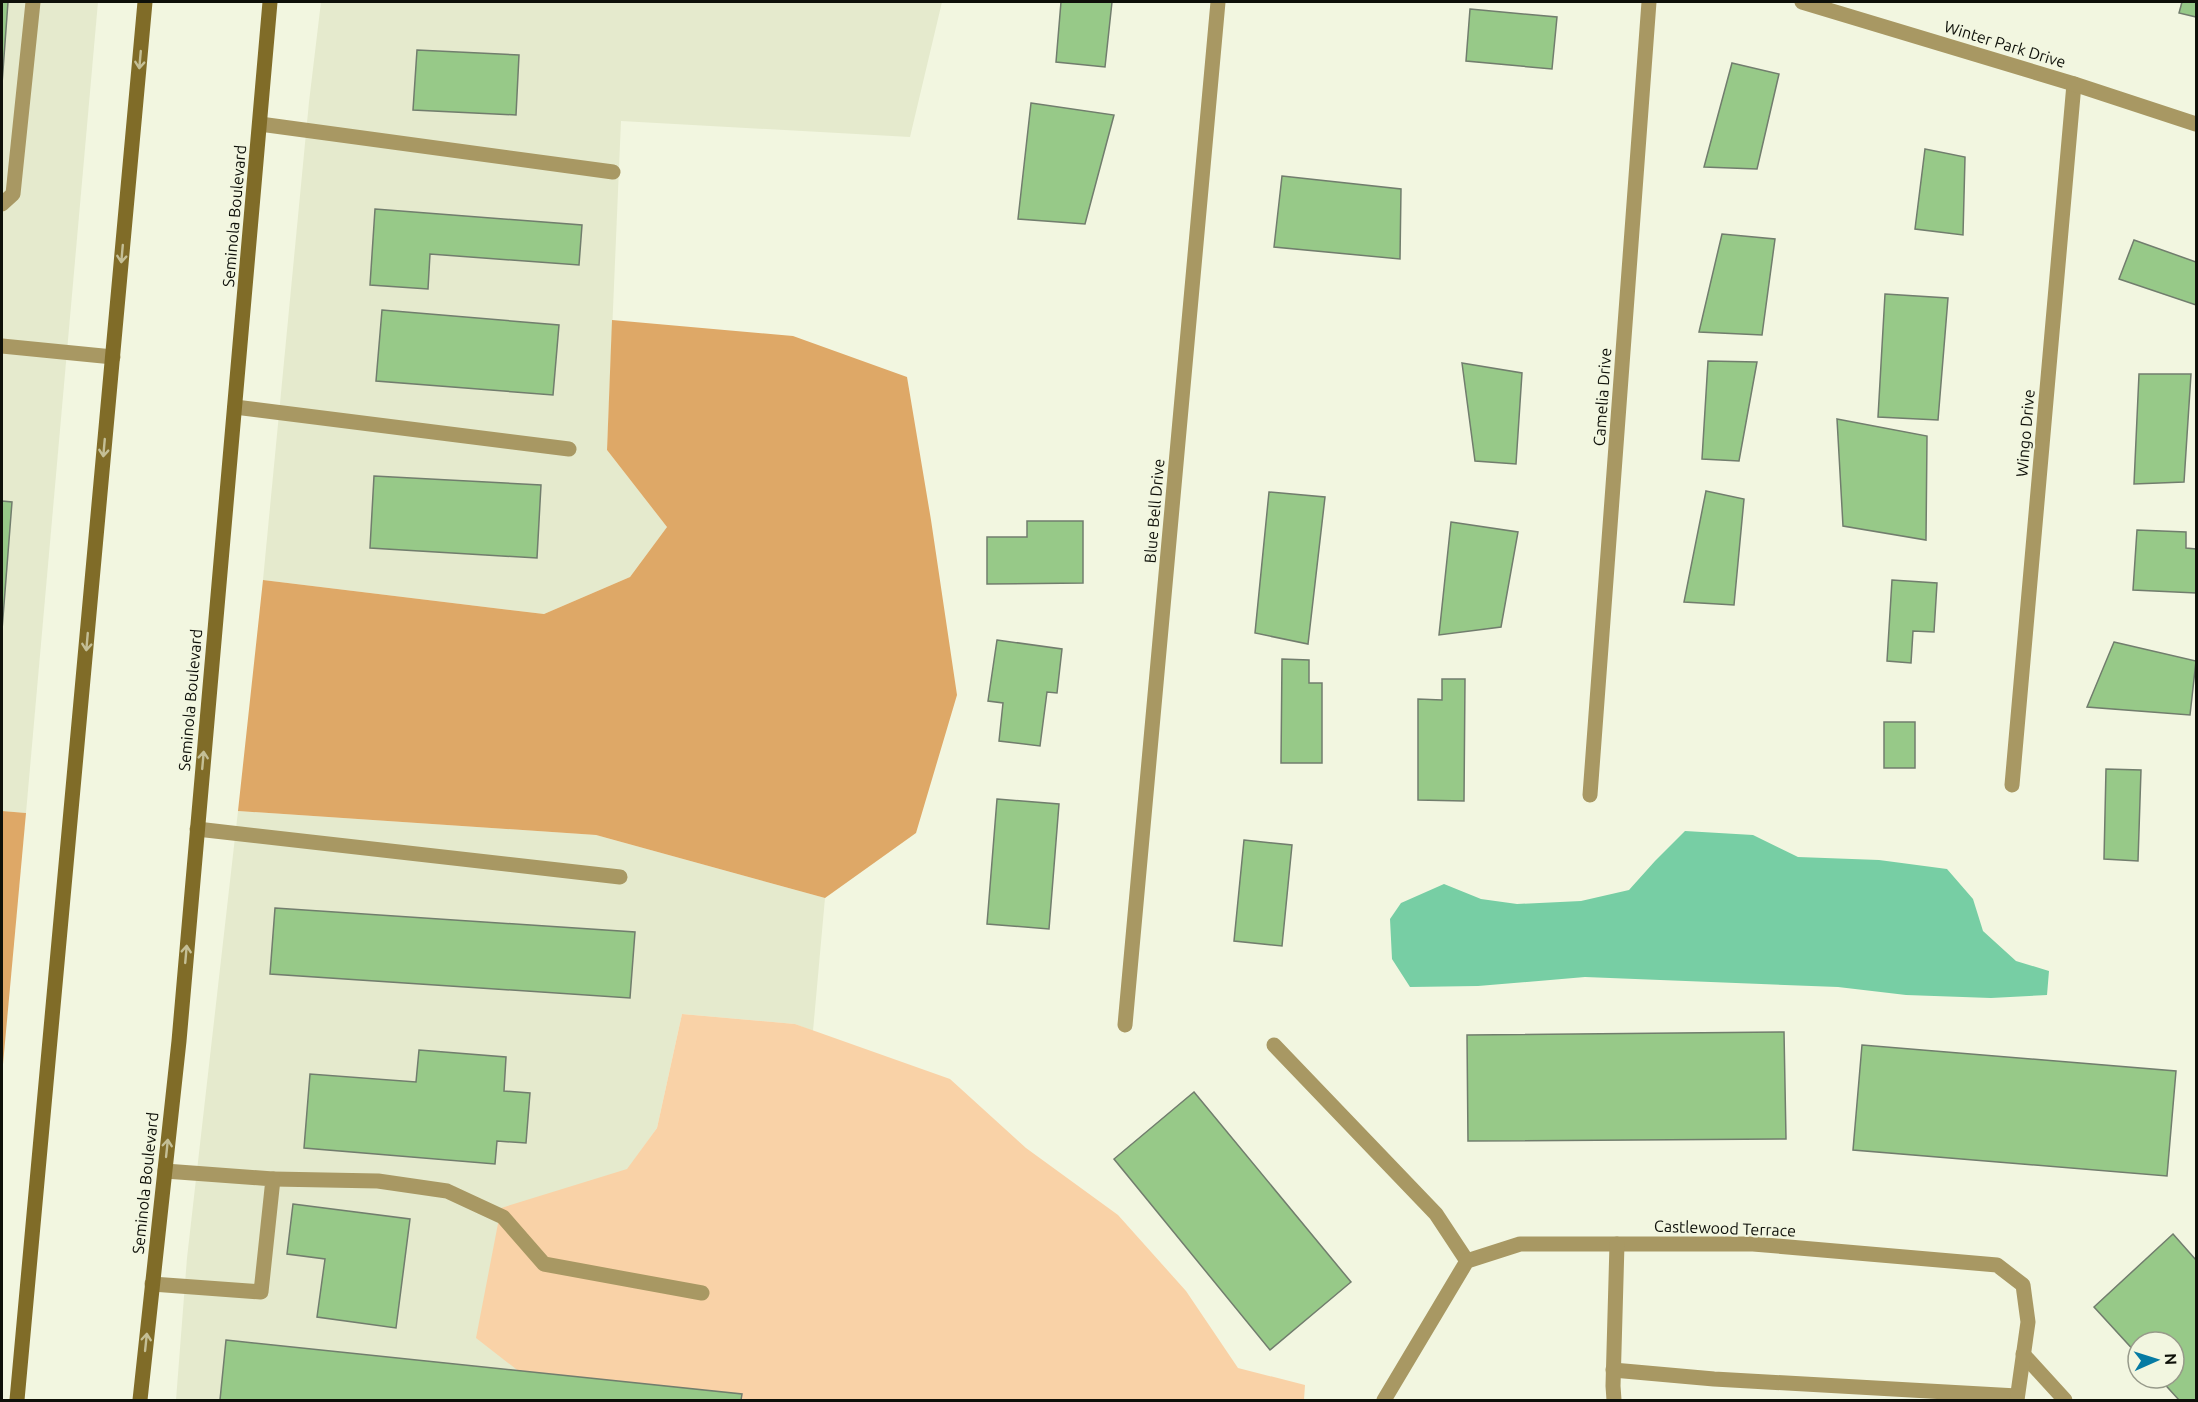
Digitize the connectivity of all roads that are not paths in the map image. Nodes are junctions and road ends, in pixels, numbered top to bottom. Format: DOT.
graph roads {
  1 [pos="33,2"];
  2 [pos="145,2"];
  3 [pos="270,2"];
  4 [pos="1218,2"];
  5 [pos="1649,2"];
  6 [pos="1802,2"];
  7 [pos="2074,84"];
  8 [pos="260,124"];
  9 [pos="2196,124"];
  10 [pos="613,172"];
  11 [pos="2,204"];
  12 [pos="2,346"];
  13 [pos="112,357"];
  14 [pos="235,407"];
  15 [pos="569,449"];
  16 [pos="2012,785"];
  17 [pos="1590,795"];
  18 [pos="197,829"];
  19 [pos="620,877"];
  20 [pos="1125,1025"];
  21 [pos="1274,1045"];
  22 [pos="165,1171"];
  23 [pos="273,1179"];
  24 [pos="1617,1244"];
  25 [pos="1467,1261"];
  26 [pos="152,1284"];
  27 [pos="702,1293"];
  28 [pos="2023,1354"];
  29 [pos="1613,1370"];
  30 [pos="2017,1398"];
  31 [pos="17,1401"];
  32 [pos="140,1401"];
  33 [pos="1384,1401"];
  34 [pos="1614,1401"];
  35 [pos="2065,1401"];
  1 -- 11 [label="street"];
  2 -- 13 [label="main road, one-way"];
  3 -- 8 [label="main road, Seminola Boulevard"];
  4 -- 20 [label="street, Blue Bell Drive"];
  5 -- 17 [label="street, Camelia Drive"];
  6 -- 7 [label="street, Winter Park Drive"];
  7 -- 9 [label="street, Winter Park Drive"];
  7 -- 16 [label="street, Wingo Drive"];
  8 -- 10 [label="street"];
  8 -- 14 [label="main road, Seminola Boulevard"];
  12 -- 13 [label="street"];
  13 -- 31 [label="main road, one-way"];
  14 -- 15 [label="street"];
  18 -- 14 [label="main road, Seminola Boulevard, one-way"];
  18 -- 19 [label="street"];
  22 -- 18 [label="main road, Seminola Boulevard, one-way"];
  21 -- 25 [label="street"];
  22 -- 23 [label="street"];
  22 -- 26 [label="main road, Seminola Boulevard"];
  23 -- 26 [label="street"];
  23 -- 27 [label="street"];
  24 -- 25 [label="street, Castlewood Terrace"];
  24 -- 28 [label="street, Castlewood Terrace"];
  24 -- 29 [label="street"];
  25 -- 33 [label="street"];
  32 -- 26 [label="main road, Seminola Boulevard, one-way"];
  28 -- 30 [label="street, Castlewood Terrace"];
  28 -- 35 [label="street"];
  29 -- 30 [label="street"];
  29 -- 34 [label="street"];
}
